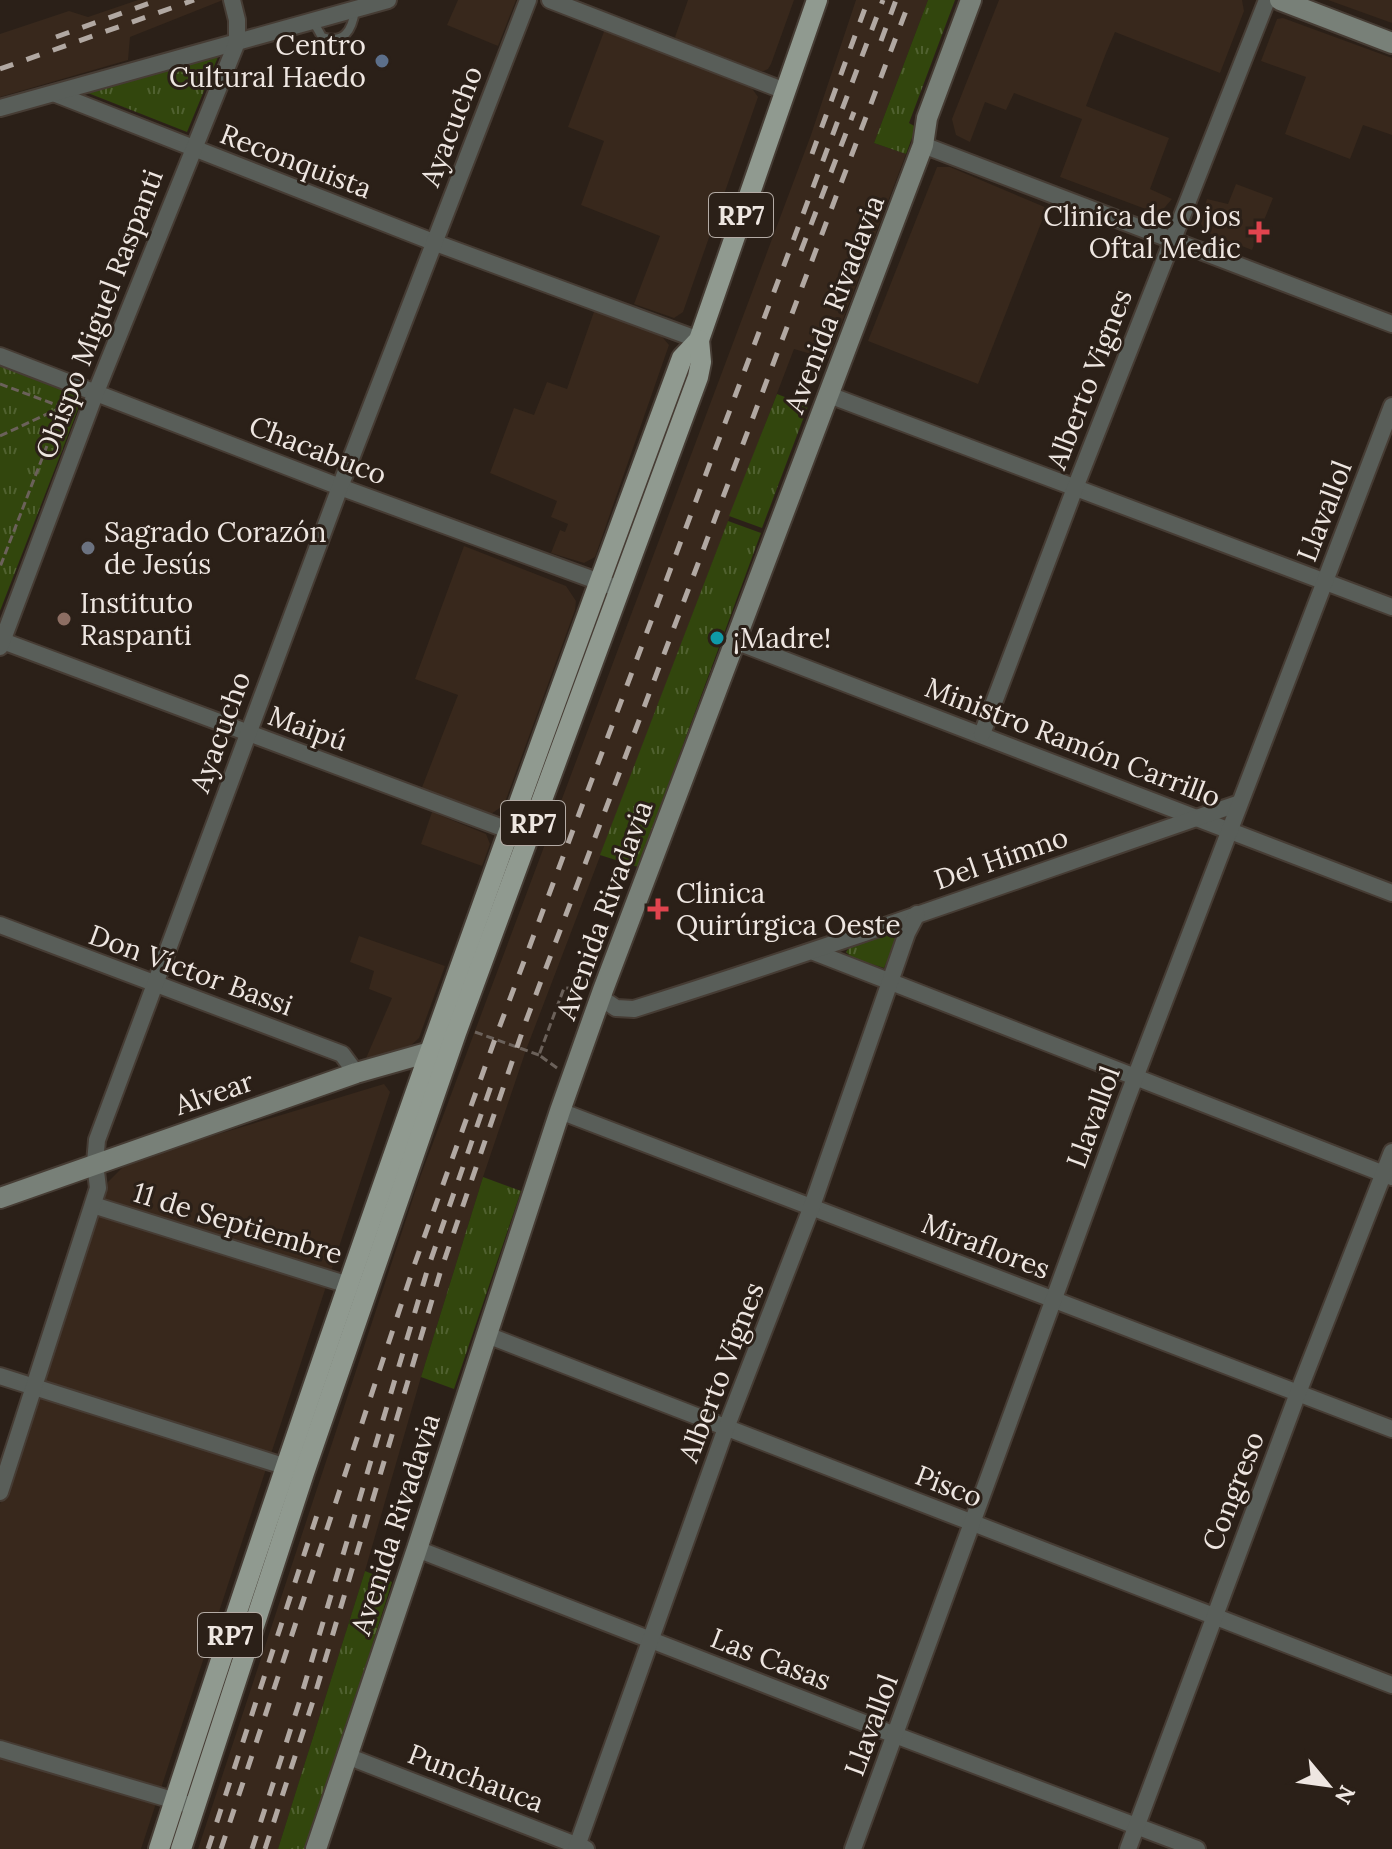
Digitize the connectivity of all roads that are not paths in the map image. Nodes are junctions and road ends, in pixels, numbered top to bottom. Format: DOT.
graph roads {
  1 [pos="232,0"];
  2 [pos="388,0"];
  3 [pos="528,0"];
  4 [pos="550,0"];
  5 [pos="817,0"];
  6 [pos="971,0"];
  7 [pos="1267,0"];
  8 [pos="1280,0"];
  9 [pos="355,9"];
  10 [pos="313,21"];
  11 [pos="237,42"];
  12 [pos="1392,43"];
  13 [pos="785,91"];
  14 [pos="56,94"];
  15 [pos="0,108"];
  16 [pos="923,145"];
  17 [pos="192,149"];
  18 [pos="1172,238"];
  19 [pos="433,242"];
  20 [pos="1392,324"];
  21 [pos="699,340"];
  22 [pos="0,356"];
  23 [pos="96,392"];
  24 [pos="829,395"];
  25 [pos="1392,406"];
  26 [pos="340,487"];
  27 [pos="1075,488"];
  28 [pos="1324,581"];
  29 [pos="599,582"];
  30 [pos="619,589"];
  31 [pos="1392,607"];
  32 [pos="735,641"];
  33 [pos="1,642"];
  34 [pos="247,734"];
  35 [pos="982,734"];
  36 [pos="1237,804"];
  37 [pos="1198,818"];
  38 [pos="1228,829"];
  39 [pos="508,830"];
  40 [pos="1392,893"];
  41 [pos="917,914"];
  42 [pos="0,925"];
  43 [pos="814,952"];
  44 [pos="890,982"];
  45 [pos="154,984"];
  46 [pos="602,994"];
  47 [pos="439,1054"];
  48 [pos="356,1073"];
  49 [pos="1134,1078"];
  50 [pos="560,1111"];
  51 [pos="1392,1152"];
  52 [pos="95,1163"];
  53 [pos="1388,1176"];
  54 [pos="0,1198"];
  55 [pos="93,1205"];
  56 [pos="812,1206"];
  57 [pos="358,1288"];
  58 [pos="1053,1300"];
  59 [pos="487,1335"];
  60 [pos="0,1376"];
  61 [pos="34,1388"];
  62 [pos="1298,1393"];
  63 [pos="726,1428"];
  64 [pos="1392,1429"];
  65 [pos="295,1470"];
  66 [pos="0,1492"];
  67 [pos="972,1523"];
  68 [pos="417,1549"];
  69 [pos="1214,1617"];
  70 [pos="652,1640"];
  71 [pos="1392,1685"];
  72 [pos="895,1735"];
  73 [pos="0,1749"];
  74 [pos="347,1756"];
  75 [pos="184,1804"];
  76 [pos="1137,1826"];
  77 [pos="580,1848"];
  78 [pos="159,1849"];
  79 [pos="181,1849"];
  80 [pos="316,1849"];
  81 [pos="853,1849"];
  82 [pos="1128,1849"];
  83 [pos="1197,1849"];
  1 -- 11 [label="street, Obispo Miguel Raspanti"];
  2 -- 9 [label="street"];
  3 -- 19 [label="street, Ayacucho"];
  4 -- 13 [label="street"];
  5 -- 13 [label="main road, RP7"];
  6 -- 16 [label="street, Avenida Rivadavia"];
  7 -- 18 [label="street, Alberto Vignes"];
  8 -- 12 [label="street"];
  9 -- 10 [label="street"];
  9 -- 10 [label="lane"];
  10 -- 11 [label="street"];
  11 -- 14 [label="street"];
  11 -- 17 [label="street, Obispo Miguel Raspanti"];
  13 -- 21 [label="main road, RP7"];
  14 -- 15 [label="street"];
  14 -- 17 [label="street, Reconquista"];
  16 -- 18 [label="street"];
  16 -- 24 [label="street, Avenida Rivadavia"];
  17 -- 19 [label="street, Reconquista"];
  17 -- 23 [label="street, Obispo Miguel Raspanti"];
  18 -- 20 [label="street"];
  18 -- 27 [label="street, Alberto Vignes"];
  19 -- 21 [label="street, Reconquista"];
  19 -- 26 [label="street, Ayacucho"];
  21 -- 29 [label="main road, RP7"];
  21 -- 30 [label="main road, RP7"];
  22 -- 23 [label="street, Chacabuco"];
  23 -- 26 [label="street, Chacabuco"];
  23 -- 33 [label="street, Obispo Miguel Raspanti"];
  24 -- 27 [label="street"];
  24 -- 32 [label="street, Avenida Rivadavia"];
  25 -- 28 [label="street, Llavallol"];
  26 -- 29 [label="street, Chacabuco"];
  26 -- 34 [label="street, Ayacucho"];
  27 -- 28 [label="street"];
  27 -- 35 [label="street, Alberto Vignes"];
  28 -- 31 [label="street"];
  28 -- 36 [label="street, Llavallol"];
  29 -- 30 [label="street, Chacabuco"];
  29 -- 39 [label="main road, RP7"];
  30 -- 47 [label="main road, RP7"];
  32 -- 35 [label="street, Ministro Ramón Carrillo"];
  32 -- 46 [label="street, Avenida Rivadavia"];
  33 -- 34 [label="street, Maipú"];
  34 -- 39 [label="street, Maipú"];
  34 -- 45 [label="street, Ayacucho"];
  35 -- 37 [label="street, Ministro Ramón Carrillo"];
  36 -- 37 [label="street, Del Himno"];
  36 -- 38 [label="street, Llavallol"];
  37 -- 38 [label="street, Ministro Ramón Carrillo"];
  37 -- 41 [label="street, Del Himno"];
  38 -- 40 [label="street, Ministro Ramón Carrillo"];
  38 -- 49 [label="street, Llavallol"];
  39 -- 47 [label="main road, RP7"];
  41 -- 43 [label="street, Del Himno"];
  41 -- 44 [label="street, Alberto Vignes"];
  42 -- 45 [label="street, Don Víctor Bassi"];
  43 -- 44 [label="street"];
  43 -- 46 [label="street, Del Himno"];
  44 -- 49 [label="street"];
  44 -- 56 [label="street, Alberto Vignes"];
  45 -- 48 [label="street, Don Víctor Bassi"];
  45 -- 52 [label="street, Ayacucho"];
  46 -- 50 [label="street, Avenida Rivadavia"];
  47 -- 48 [label="street, Alvear"];
  47 -- 57 [label="main road, RP7"];
  48 -- 52 [label="street, Alvear"];
  49 -- 53 [label="street"];
  49 -- 58 [label="street, Llavallol"];
  50 -- 56 [label="street, Miraflores"];
  50 -- 59 [label="street, Avenida Rivadavia"];
  51 -- 53 [label="street, Congreso"];
  52 -- 54 [label="street, Alvear"];
  52 -- 55 [label="street, Ayacucho"];
  53 -- 62 [label="street, Congreso"];
  55 -- 57 [label="street, 11 de Septiembre"];
  55 -- 61 [label="street, Ayacucho"];
  56 -- 58 [label="street, Miraflores"];
  56 -- 63 [label="street, Alberto Vignes"];
  57 -- 65 [label="main road, RP7"];
  58 -- 62 [label="street, Miraflores"];
  58 -- 67 [label="street, Llavallol"];
  59 -- 63 [label="street, Pisco"];
  59 -- 68 [label="street, Avenida Rivadavia"];
  60 -- 61 [label="street"];
  61 -- 65 [label="street"];
  61 -- 66 [label="street, Ayacucho"];
  62 -- 64 [label="street, Miraflores"];
  62 -- 69 [label="street, Congreso"];
  63 -- 67 [label="street, Pisco"];
  63 -- 70 [label="street, Alberto Vignes"];
  65 -- 75 [label="main road, RP7"];
  67 -- 69 [label="street, Pisco"];
  67 -- 72 [label="street, Llavallol"];
  68 -- 70 [label="street, Las Casas"];
  68 -- 74 [label="street, Avenida Rivadavia"];
  69 -- 71 [label="street, Pisco"];
  69 -- 76 [label="street, Congreso"];
  70 -- 72 [label="street, Las Casas"];
  70 -- 77 [label="street, Alberto Vignes"];
  72 -- 76 [label="street, Las Casas"];
  72 -- 81 [label="street, Llavallol"];
  73 -- 75 [label="street"];
  74 -- 77 [label="street, Punchauca"];
  74 -- 80 [label="street, Avenida Rivadavia"];
  75 -- 78 [label="main road, RP7"];
  75 -- 79 [label="main road, RP7"];
  76 -- 82 [label="street, Congreso"];
  76 -- 83 [label="street, Las Casas"];
}
